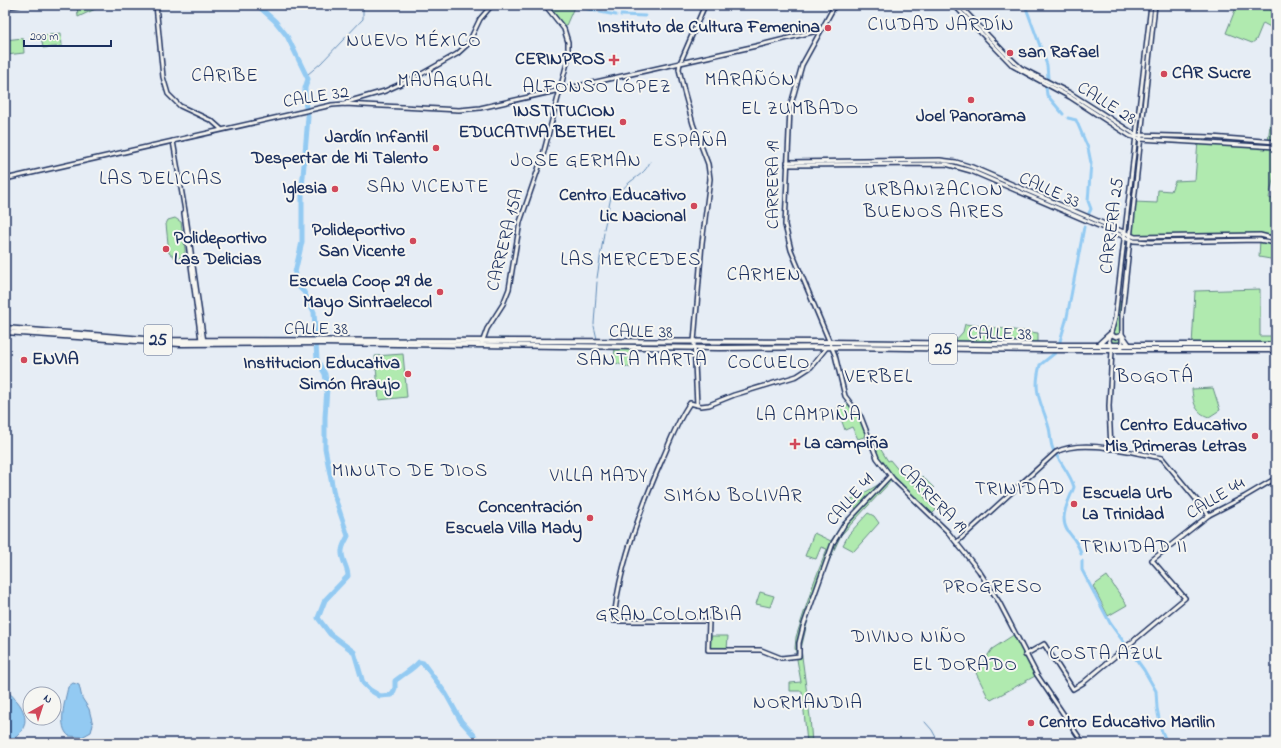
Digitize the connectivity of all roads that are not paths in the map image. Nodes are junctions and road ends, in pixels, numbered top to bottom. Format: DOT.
graph roads {
  1 [pos="19,5"];
  2 [pos="156,5"];
  3 [pos="492,5"];
  4 [pos="545,5"];
  5 [pos="705,5"];
  6 [pos="835,5"];
  7 [pos="954,5"];
  8 [pos="959,5"];
  9 [pos="1151,5"];
  10 [pos="1155,5"];
  11 [pos="5,7"];
  12 [pos="822,30"];
  13 [pos="680,63"];
  14 [pos="561,90"];
  15 [pos="345,104"];
  16 [pos="221,129"];
  17 [pos="1136,136"];
  18 [pos="1141,137"];
  19 [pos="173,141"];
  20 [pos="1276,142"];
  21 [pos="1276,147"];
  22 [pos="876,163"];
  23 [pos="787,164"];
  24 [pos="5,179"];
  25 [pos="1125,234"];
  26 [pos="1226,236"];
  27 [pos="1130,237"];
  28 [pos="1124,238"];
  29 [pos="1276,239"];
  30 [pos="1226,241"];
  31 [pos="1276,243"];
  32 [pos="5,331"];
  33 [pos="1110,334"];
  34 [pos="1122,335"];
  35 [pos="202,341"];
  36 [pos="694,342"];
  37 [pos="830,342"];
  38 [pos="482,343"];
  39 [pos="1097,345"];
  40 [pos="1129,345"];
  41 [pos="1276,346"];
  42 [pos="829,347"];
  43 [pos="1055,347"];
  44 [pos="694,348"];
  45 [pos="1062,348"];
  46 [pos="1112,348"];
  47 [pos="1122,348"];
  48 [pos="1276,350"];
  49 [pos="697,405"];
  50 [pos="1111,449"];
  51 [pos="890,476"];
  52 [pos="1276,478"];
  53 [pos="1209,514"];
  54 [pos="957,542"];
  55 [pos="1025,655"];
  56 [pos="1083,743"];
  1 -- 11 [label="street"];
  2 -- 16 [label="street"];
  3 -- 15 [label="street"];
  4 -- 14 [label="street, CARRERA 15A"];
  5 -- 13 [label="street"];
  6 -- 12 [label="street, CARRERA 19"];
  7 -- 17 [label="street, CALLE 28"];
  8 -- 17 [label="street, CALLE 28"];
  9 -- 17 [label="street, CARRERA 25"];
  10 -- 18 [label="street, CARRERA 25"];
  12 -- 13 [label="street, CALLE 32"];
  12 -- 23 [label="street, CARRERA 19"];
  13 -- 14 [label="street, CALLE 32"];
  13 -- 36 [label="street"];
  14 -- 15 [label="street, CALLE 32"];
  14 -- 38 [label="street, CARRERA 15A"];
  15 -- 16 [label="street, CALLE 32"];
  16 -- 19 [label="street, CALLE 32"];
  17 -- 18 [label="street, CALLE 28"];
  17 -- 25 [label="street, CARRERA 25"];
  18 -- 20 [label="street, CALLE 28"];
  18 -- 21 [label="street, CALLE 28"];
  18 -- 27 [label="street, CARRERA 25"];
  19 -- 24 [label="street, CALLE 32"];
  19 -- 35 [label="street"];
  22 -- 23 [label="street, CALLE 33"];
  22 -- 25 [label="street, CALLE 33"];
  22 -- 28 [label="street, CALLE 33"];
  23 -- 37 [label="street, CARRERA 19"];
  25 -- 27 [label="street, CALLE 33"];
  25 -- 28 [label="street, CARRERA 25"];
  26 -- 27 [label="street, CALLE 33"];
  26 -- 29 [label="street, CALLE 33"];
  26 -- 30 [label="street"];
  27 -- 28 [label="street, CALLE 33"];
  27 -- 30 [label="street, CALLE 33"];
  27 -- 34 [label="street, CARRERA 25"];
  28 -- 33 [label="street, CARRERA 25"];
  30 -- 31 [label="street, CALLE 33"];
  32 -- 35 [label="highway, CALLE 38 / 25"];
  32 -- 35 [label="highway, CALLE 38 / 25"];
  33 -- 34 [label="street"];
  33 -- 39 [label="highway"];
  33 -- 46 [label="street, CARRERA 25"];
  34 -- 40 [label="highway"];
  34 -- 47 [label="street, CARRERA 25"];
  35 -- 38 [label="highway, CALLE 38 / 25"];
  36 -- 37 [label="highway, CALLE 38 / 25"];
  36 -- 38 [label="highway, CALLE 38 / 25"];
  36 -- 44 [label="street"];
  37 -- 42 [label="street, CARRERA 19"];
  37 -- 43 [label="highway, CALLE 38 / 25"];
  38 -- 44 [label="highway, CALLE 38 / 25"];
  39 -- 45 [label="highway, CALLE 38 / 25"];
  39 -- 46 [label="highway, CALLE 38 / 25"];
  40 -- 41 [label="highway, CALLE 38 / 25"];
  40 -- 47 [label="highway, CALLE 38 / 25"];
  42 -- 43 [label="highway, CALLE 38 / 25"];
  42 -- 44 [label="highway, CALLE 38 / 25"];
  42 -- 49 [label="street"];
  42 -- 51 [label="street, CARRERA 19"];
  43 -- 45 [label="highway, CALLE 38 / 25"];
  44 -- 49 [label="street"];
  45 -- 46 [label="highway, CALLE 38 / 25"];
  46 -- 47 [label="highway, CALLE 38 / 25"];
  46 -- 50 [label="street, CARRERA 25"];
  47 -- 48 [label="highway, CALLE 38 / 25"];
  49 -- 51 [label="street, CALLE 41"];
  50 -- 53 [label="street"];
  50 -- 54 [label="street"];
  51 -- 54 [label="street, CARRERA 19"];
  52 -- 53 [label="street, CALLE 44"];
  53 -- 55 [label="street, CALLE 44"];
  54 -- 55 [label="street, CARRERA 19"];
  55 -- 56 [label="street, CARRERA 19"];
}
